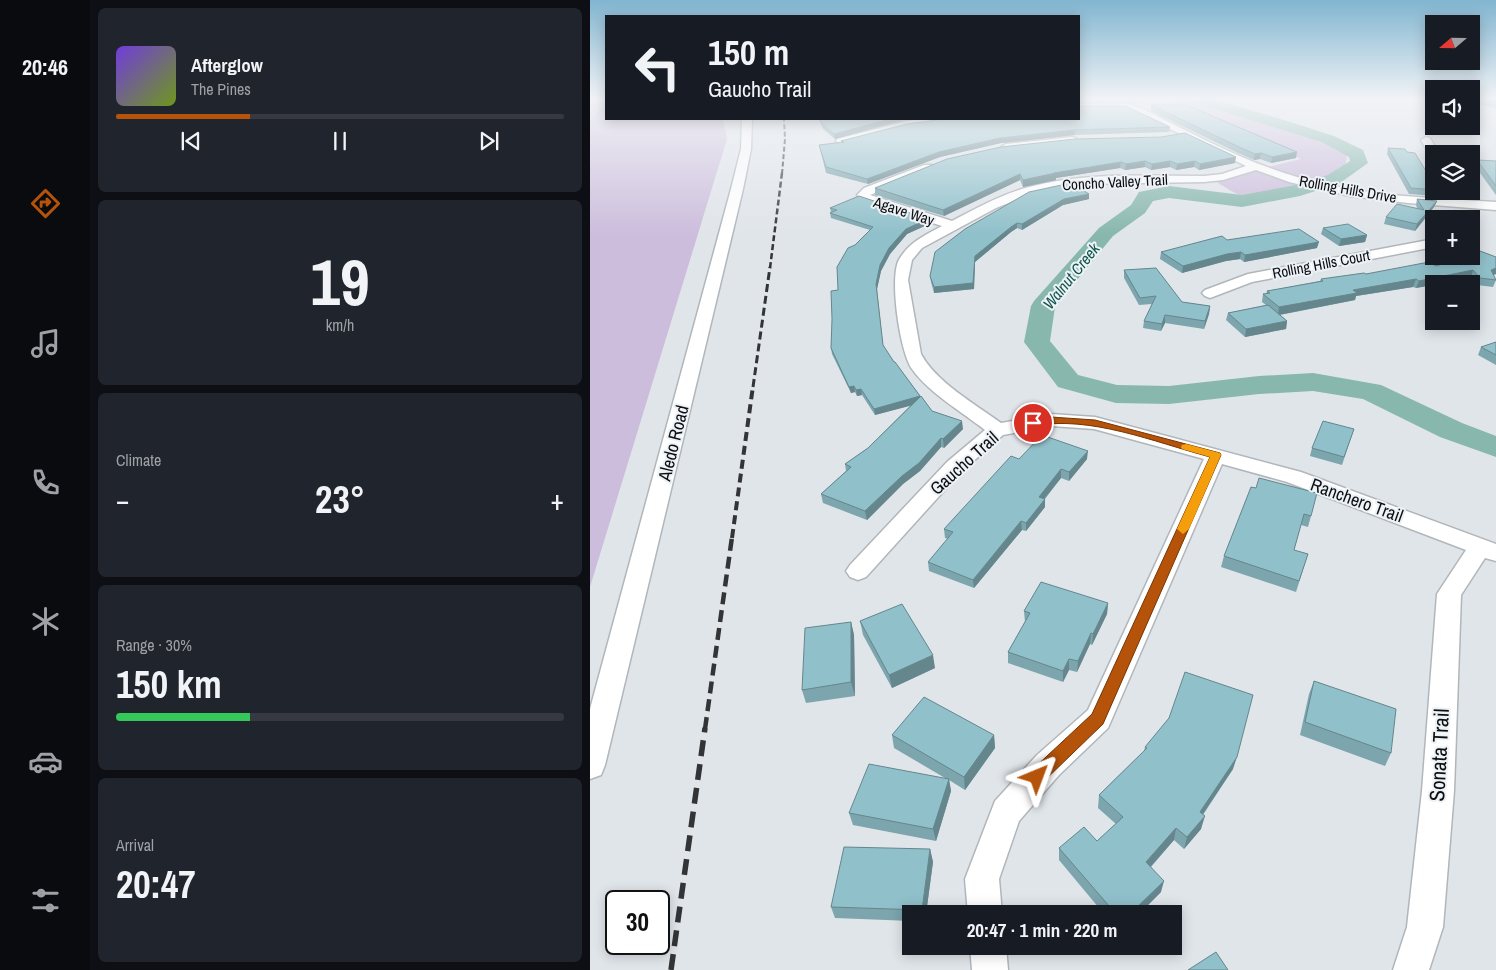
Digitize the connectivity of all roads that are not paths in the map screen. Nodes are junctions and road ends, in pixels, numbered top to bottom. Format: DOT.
graph roads {
  1 [pos="746,144"];
  2 [pos="1032,144"];
  3 [pos="1208,144"];
  4 [pos="992,150"];
  5 [pos="935,164"];
  6 [pos="1255,167"];
  7 [pos="1462,200"];
  8 [pos="1464,204"];
  9 [pos="1496,206"];
  10 [pos="1466,210"];
  11 [pos="951,226"];
  12 [pos="1425,245"];
  13 [pos="1210,292"];
  14 [pos="997,430"];
  15 [pos="1216,455"];
  16 [pos="1488,550"];
  17 [pos="858,571"];
  18 [pos="590,765"];
  19 [pos="984,905"];
  20 [pos="989,955"];
  21 [pos="990,970"];
  22 [pos="1411,970"];
  1 -- 18 [label="street, Aledo Road"];
  2 -- 4 [label="street"];
  3 -- 6 [label="street, Rolling Hills Drive"];
  5 -- 11 [label="street, Agave Way"];
  6 -- 8 [label="street, Rolling Hills Drive"];
  6 -- 11 [label="street, Concho Valley Trail"];
  7 -- 8 [label="street"];
  8 -- 9 [label="street, Rolling Hills Drive"];
  8 -- 10 [label="street"];
  11 -- 14 [label="street, Concho Valley Trail"];
  12 -- 13 [label="street, Rolling Hills Court"];
  14 -- 15 [label="street, Gaucho Trail"];
  14 -- 17 [label="street, Gaucho Trail"];
  15 -- 16 [label="street, Ranchero Trail"];
  15 -- 19 [label="street"];
  16 -- 22 [label="street, Sonata Trail"];
  20 -- 21 [label="street"];
}
